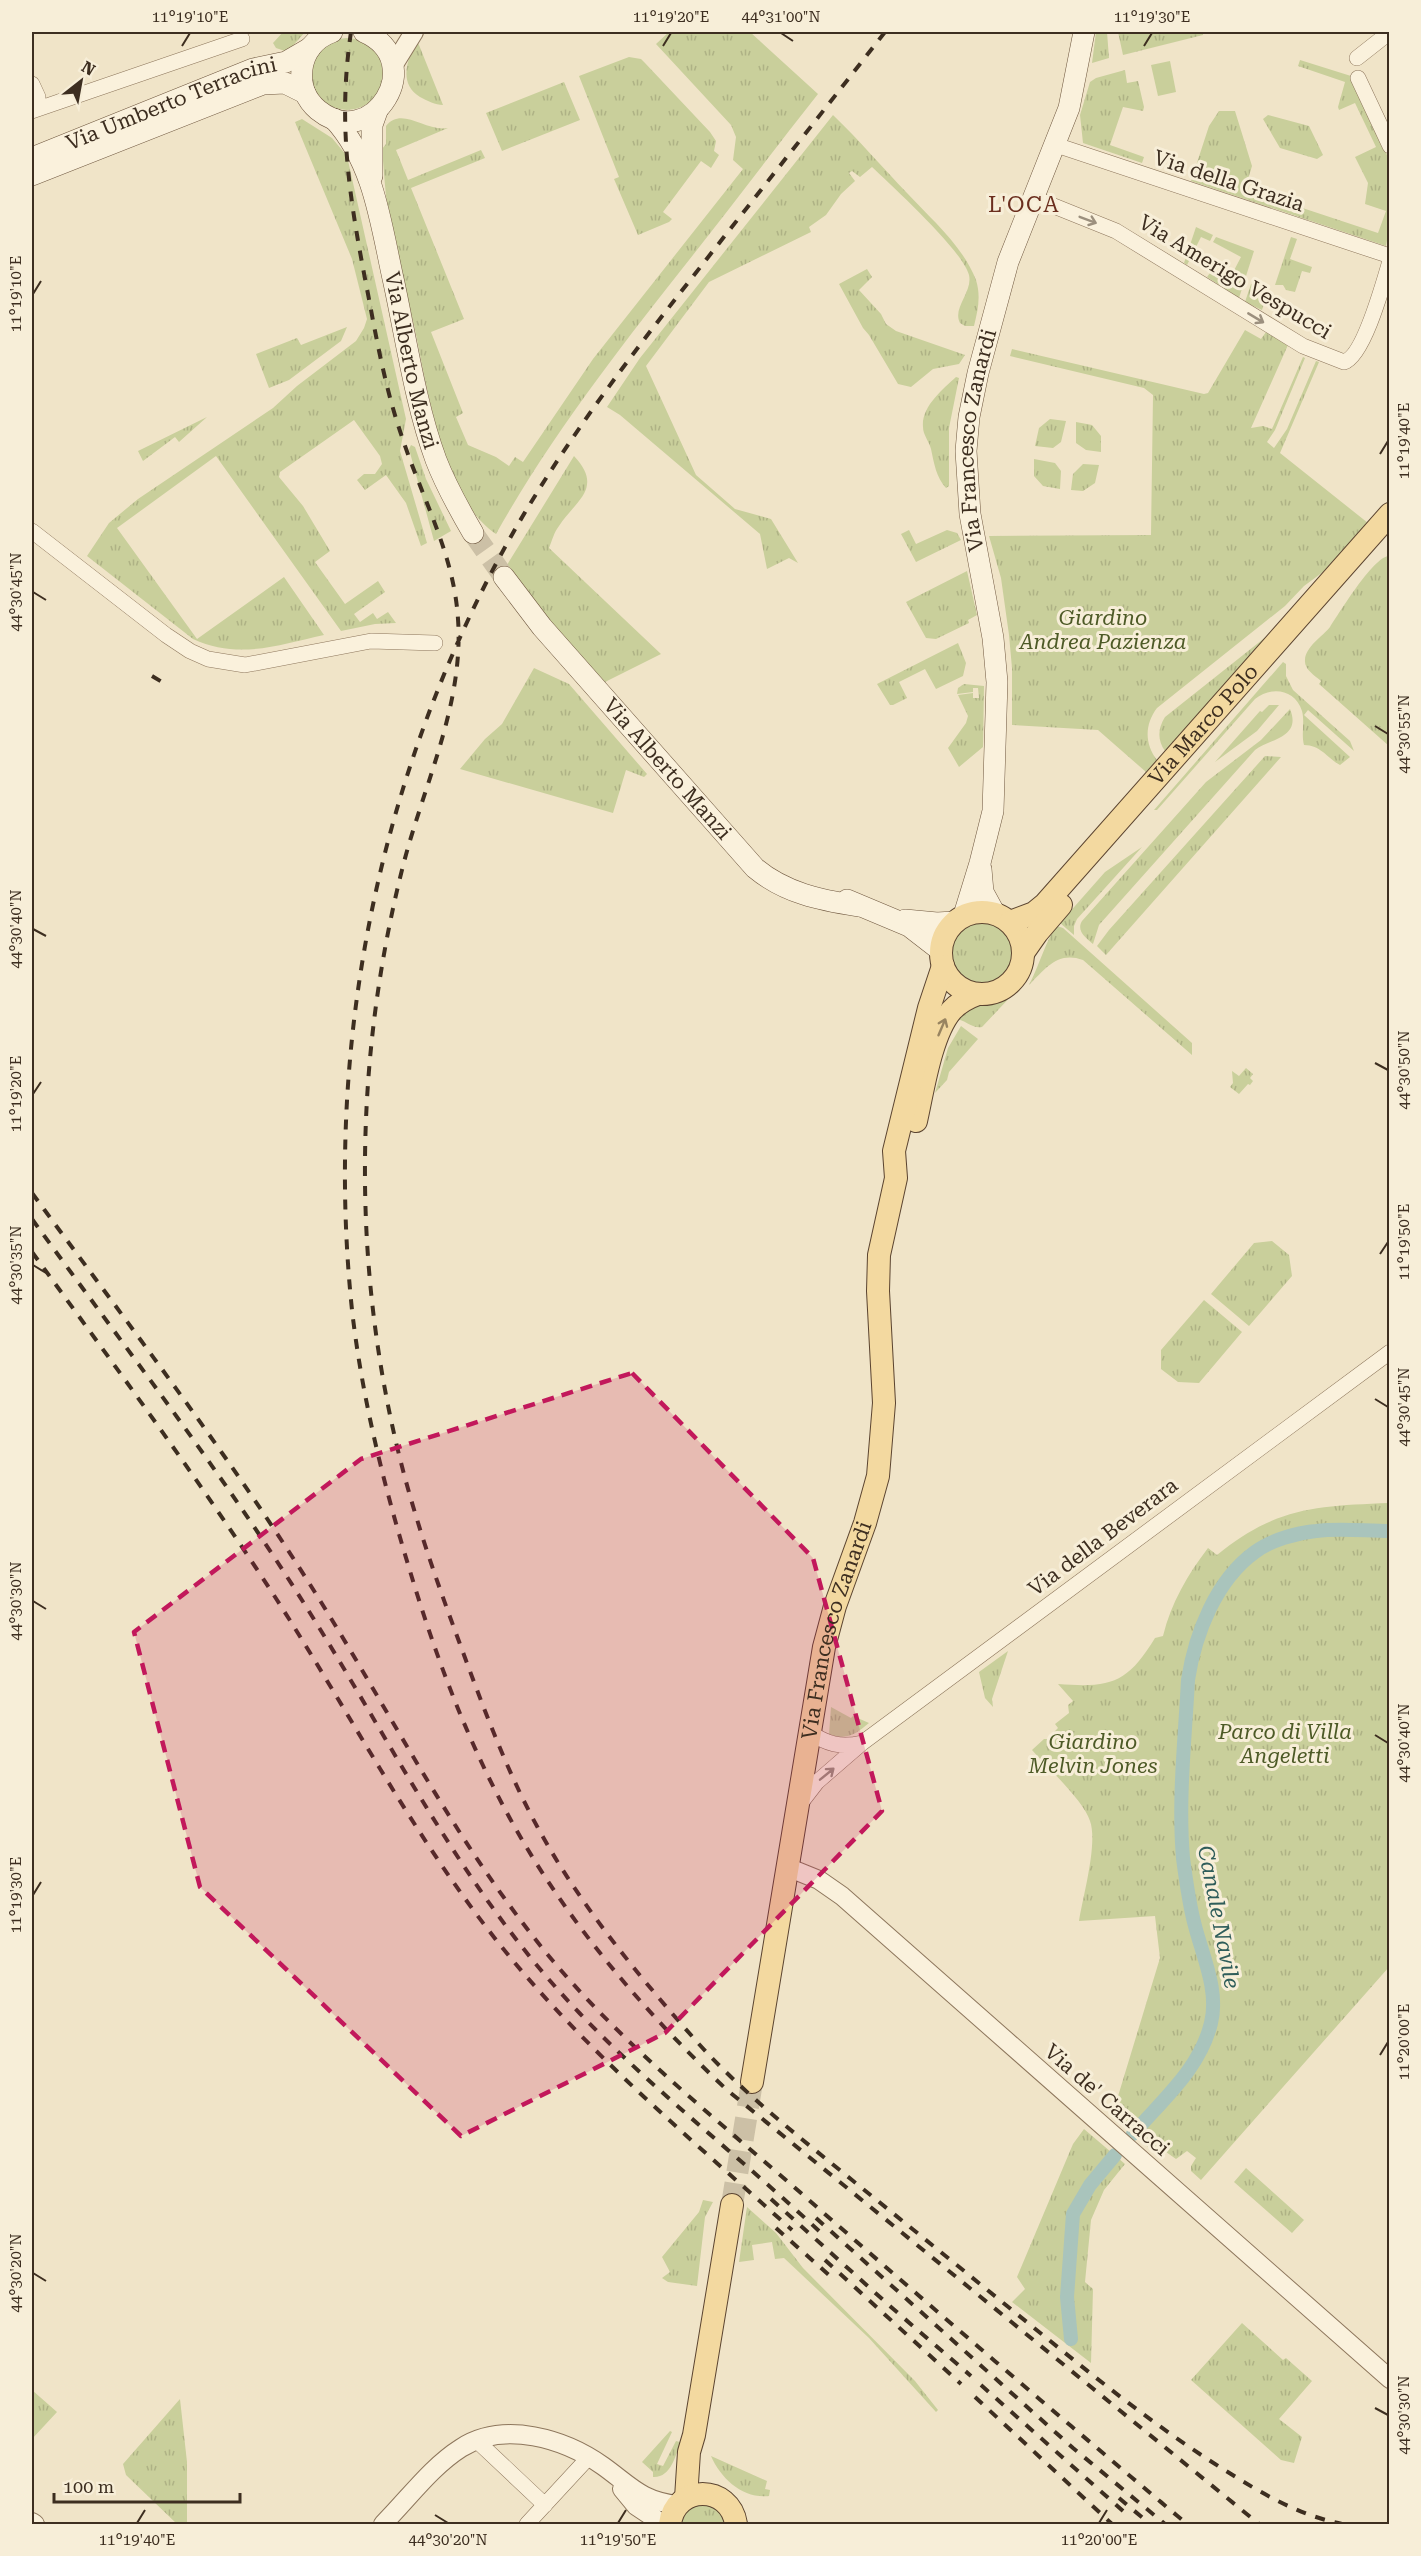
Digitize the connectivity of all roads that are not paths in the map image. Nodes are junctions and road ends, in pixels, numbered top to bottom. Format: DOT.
graph roads {
  1 [pos="365,32"];
  2 [pos="386,32"];
  3 [pos="414,32"];
  4 [pos="1084,32"];
  5 [pos="1389,32"];
  6 [pos="320,37"];
  7 [pos="242,39"];
  8 [pos="1357,58"];
  9 [pos="393,66"];
  10 [pos="1358,78"];
  11 [pos="32,84"];
  12 [pos="305,93"];
  13 [pos="34,109"];
  14 [pos="377,111"];
  15 [pos="334,119"];
  16 [pos="1056,145"];
  17 [pos="1389,146"];
  18 [pos="32,158"];
  19 [pos="32,175"];
  20 [pos="371,182"];
  21 [pos="1034,198"];
  22 [pos="1389,259"];
  23 [pos="1389,514"];
  24 [pos="32,531"];
  25 [pos="473,533"];
  26 [pos="1389,534"];
  27 [pos="504,577"];
  28 [pos="435,643"];
  29 [pos="980,863"];
  30 [pos="1003,918"];
  31 [pos="959,919"];
  32 [pos="898,920"];
  33 [pos="1023,953"];
  34 [pos="942,958"];
  35 [pos="978,994"];
  36 [pos="896,1178"];
  37 [pos="1389,1341"];
  38 [pos="1389,1352"];
  39 [pos="1370,1365"];
  40 [pos="809,1732"];
  41 [pos="862,1743"];
  42 [pos="796,1809"];
  43 [pos="787,1867"];
  44 [pos="752,2082"];
  45 [pos="732,2205"];
  46 [pos="1389,2379"];
  47 [pos="694,2435"];
  48 [pos="476,2440"];
  49 [pos="589,2457"];
  50 [pos="611,2473"];
  51 [pos="714,2495"];
  52 [pos="545,2505"];
  53 [pos="678,2509"];
  54 [pos="383,2524"];
  55 [pos="527,2524"];
  56 [pos="663,2524"];
  57 [pos="736,2524"];
  1 -- 2 [label="street"];
  1 -- 9 [label="main road"];
  3 -- 9 [label="street"];
  4 -- 16 [label="main road, Via Francesco Zanardi"];
  5 -- 8 [label="street"];
  6 -- 12 [label="main road"];
  6 -- 18 [label="main road, Via Umberto Terracini"];
  7 -- 13 [label="street"];
  9 -- 14 [label="main road"];
  10 -- 17 [label="street"];
  11 -- 13 [label="street"];
  12 -- 15 [label="main road, Via Alberto Manzi"];
  12 -- 19 [label="main road, Via Umberto Terracini"];
  14 -- 15 [label="main road"];
  14 -- 20 [label="main road, Via Alberto Manzi"];
  15 -- 20 [label="main road, Via Alberto Manzi"];
  16 -- 21 [label="main road, Via Francesco Zanardi"];
  16 -- 22 [label="street, Via della Grazia"];
  20 -- 25 [label="main road, Via Alberto Manzi"];
  21 -- 22 [label="street, Via Amerigo Vespucci, one-way"];
  21 -- 29 [label="main road, Via Francesco Zanardi"];
  23 -- 30 [label="main road, Via Marco Polo"];
  24 -- 28 [label="street"];
  26 -- 33 [label="main road, Via Marco Polo"];
  27 -- 32 [label="main road, Via Alberto Manzi"];
  29 -- 30 [label="main road, Via Francesco Zanardi"];
  29 -- 31 [label="main road, Via Francesco Zanardi"];
  30 -- 31 [label="main road"];
  30 -- 33 [label="main road"];
  31 -- 32 [label="main road, Via Alberto Manzi"];
  31 -- 34 [label="main road"];
  32 -- 34 [label="main road, Via Alberto Manzi"];
  33 -- 35 [label="main road"];
  34 -- 35 [label="main road"];
  34 -- 36 [label="main road, Via Francesco Zanardi"];
  36 -- 35 [label="main road, Via Francesco Zanardi, one-way"];
  36 -- 40 [label="main road, Via Francesco Zanardi"];
  37 -- 39 [label="street, Via della Beverara"];
  38 -- 39 [label="street, Via della Beverara"];
  39 -- 41 [label="street, Via della Beverara"];
  40 -- 41 [label="street"];
  40 -- 42 [label="main road, Via Francesco Zanardi"];
  42 -- 41 [label="street, Via della Beverara, one-way"];
  42 -- 43 [label="main road, Via Francesco Zanardi"];
  43 -- 44 [label="main road, Via Francesco Zanardi"];
  43 -- 46 [label="street, Via de' Carracci"];
  45 -- 47 [label="main road"];
  47 -- 51 [label="main road"];
  47 -- 53 [label="main road"];
  48 -- 49 [label="street"];
  48 -- 52 [label="street"];
  48 -- 54 [label="street"];
  49 -- 50 [label="street"];
  49 -- 52 [label="street"];
  50 -- 53 [label="street"];
  50 -- 56 [label="street"];
  51 -- 53 [label="main road"];
  51 -- 57 [label="main road"];
  52 -- 55 [label="street"];
}
